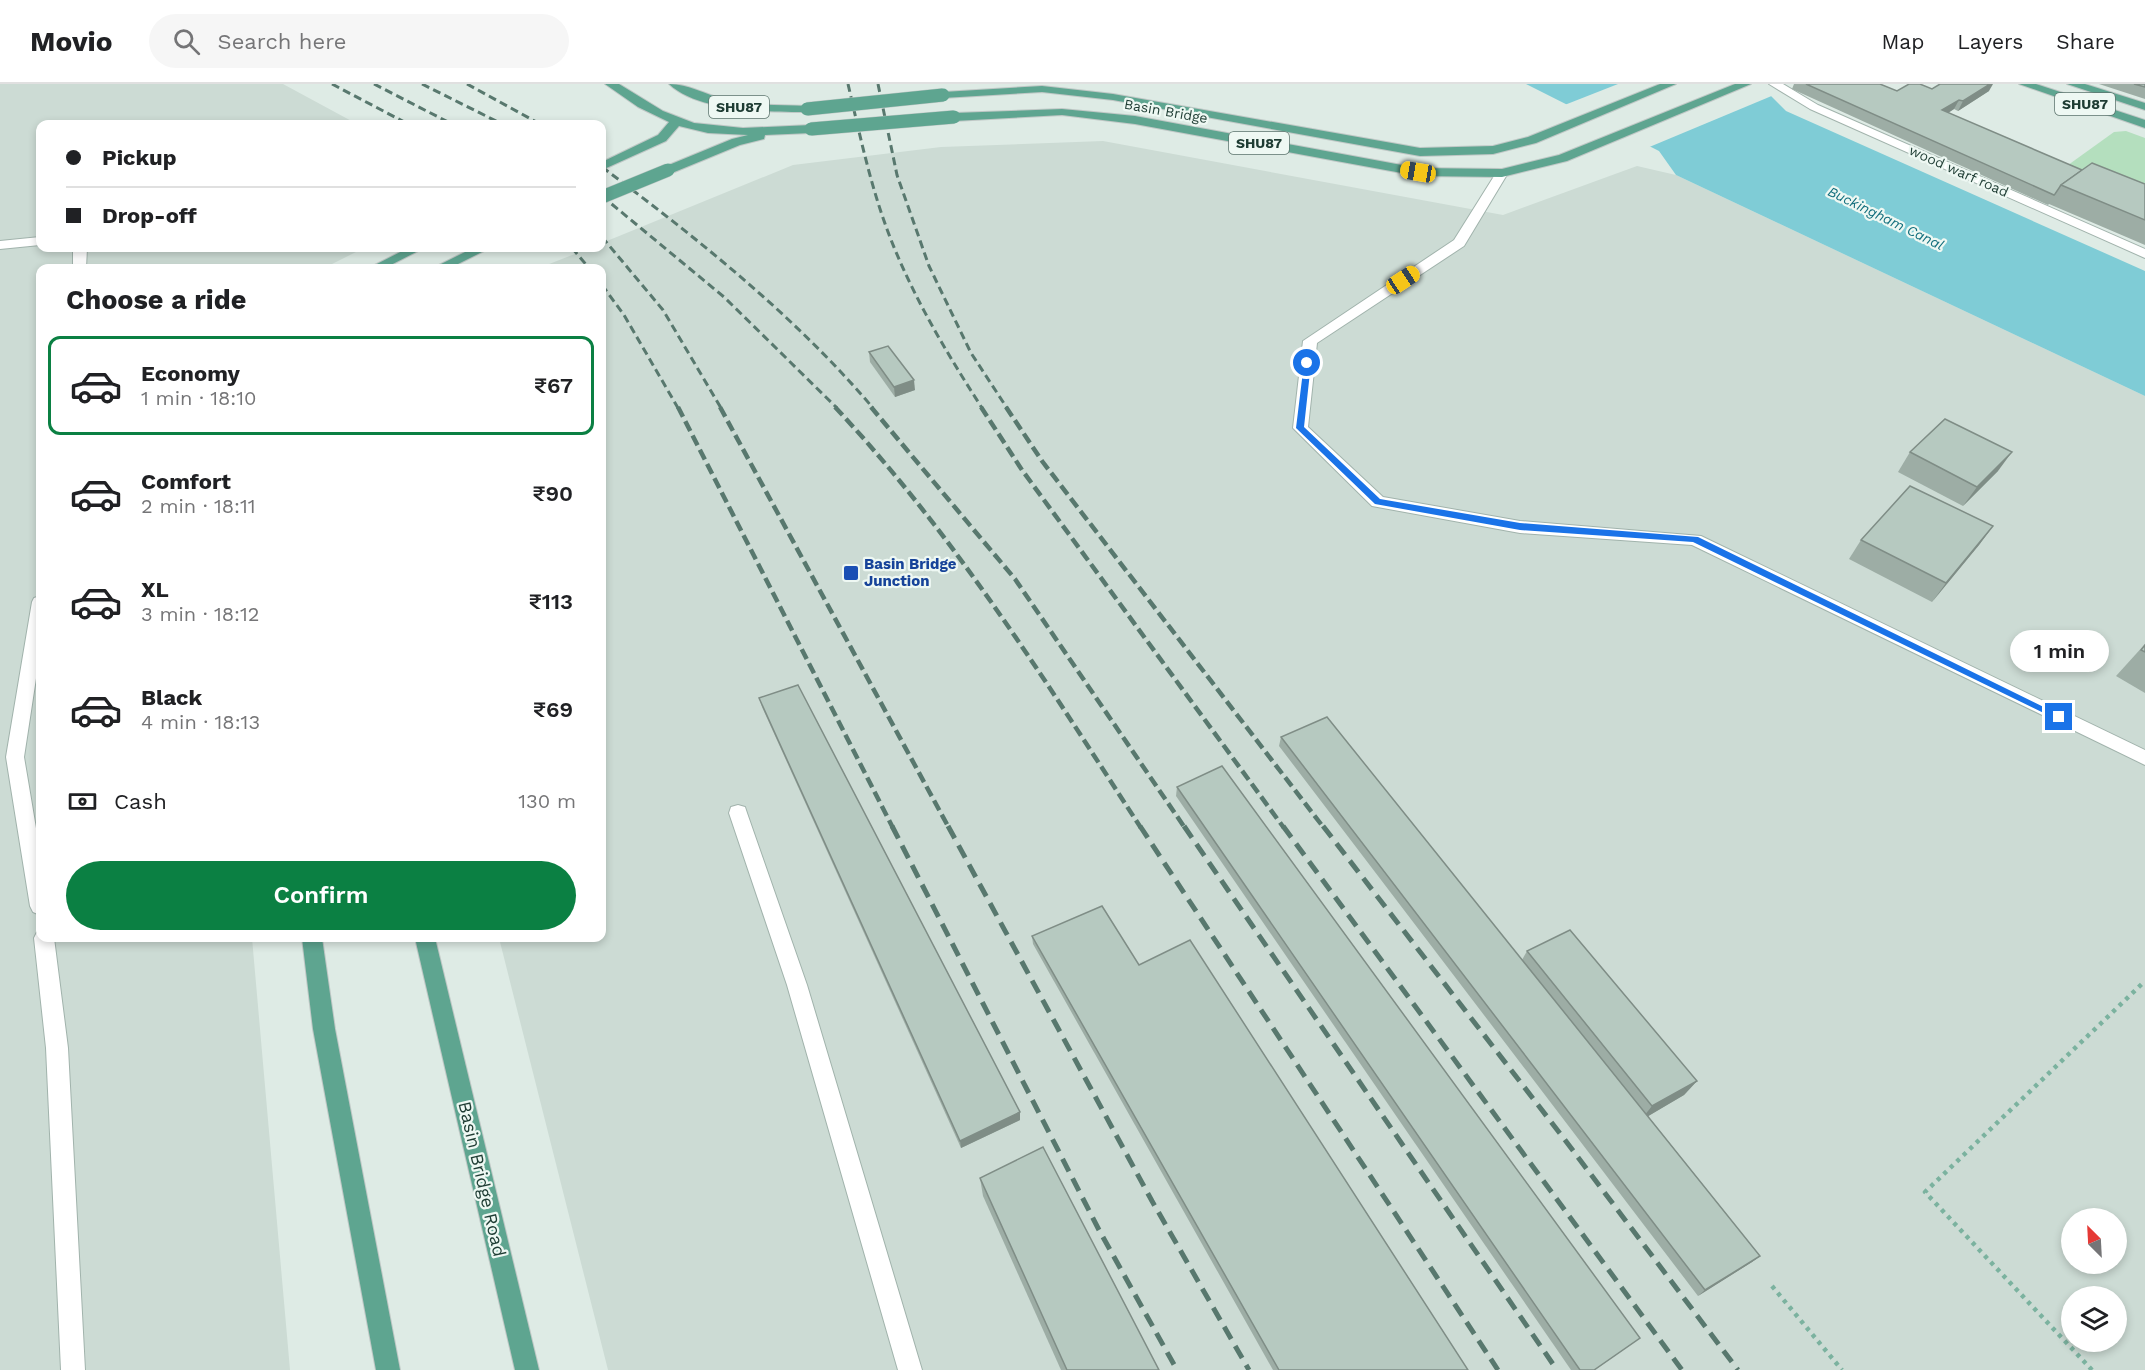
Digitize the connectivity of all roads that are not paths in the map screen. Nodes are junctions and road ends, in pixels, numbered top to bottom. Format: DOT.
graph roads {
  1 [pos="610,84"];
  2 [pos="675,84"];
  3 [pos="1670,84"];
  4 [pos="1744,84"];
  5 [pos="1775,84"];
  6 [pos="2025,84"];
  7 [pos="2073,84"];
  8 [pos="2145,107"];
  9 [pos="676,121"];
  10 [pos="2145,124"];
  11 [pos="779,131"];
  12 [pos="606,164"];
  13 [pos="1502,173"];
  14 [pos="606,195"];
  15 [pos="36,241"];
  16 [pos="0,245"];
  17 [pos="409,252"];
  18 [pos="474,252"];
  19 [pos="2145,254"];
  20 [pos="384,264"];
  21 [pos="449,264"];
  22 [pos="36,627"];
  23 [pos="2145,758"];
  24 [pos="738,813"];
  25 [pos="36,882"];
  26 [pos="44,942"];
  27 [pos="313,942"];
  28 [pos="426,942"];
  29 [pos="73,1370"];
  30 [pos="388,1370"];
  31 [pos="527,1370"];
  32 [pos="910,1370"];
  1 -- 9 [label="main road, Basin Bridge / SHU87"];
  2 -- 3 [label="main road, Basin Bridge / SHU87, bridge"];
  4 -- 13 [label="main road, Basin Bridge / SHU87"];
  5 -- 19 [label="street, wood warf road"];
  6 -- 10 [label="main road, SHU87"];
  7 -- 8 [label="main road, SHU87"];
  9 -- 11 [label="main road, Basin Bridge / SHU87"];
  9 -- 12 [label="main road"];
  11 -- 13 [label="main road, Basin Bridge / SHU87, bridge"];
  11 -- 14 [label="main road, bridge"];
  13 -- 23 [label="street"];
  15 -- 16 [label="street"];
  17 -- 20 [label="main road"];
  18 -- 21 [label="main road"];
  22 -- 25 [label="street"];
  24 -- 32 [label="street"];
  26 -- 29 [label="street"];
  27 -- 30 [label="main road"];
  28 -- 31 [label="main road, Basin Bridge Road"];
}
